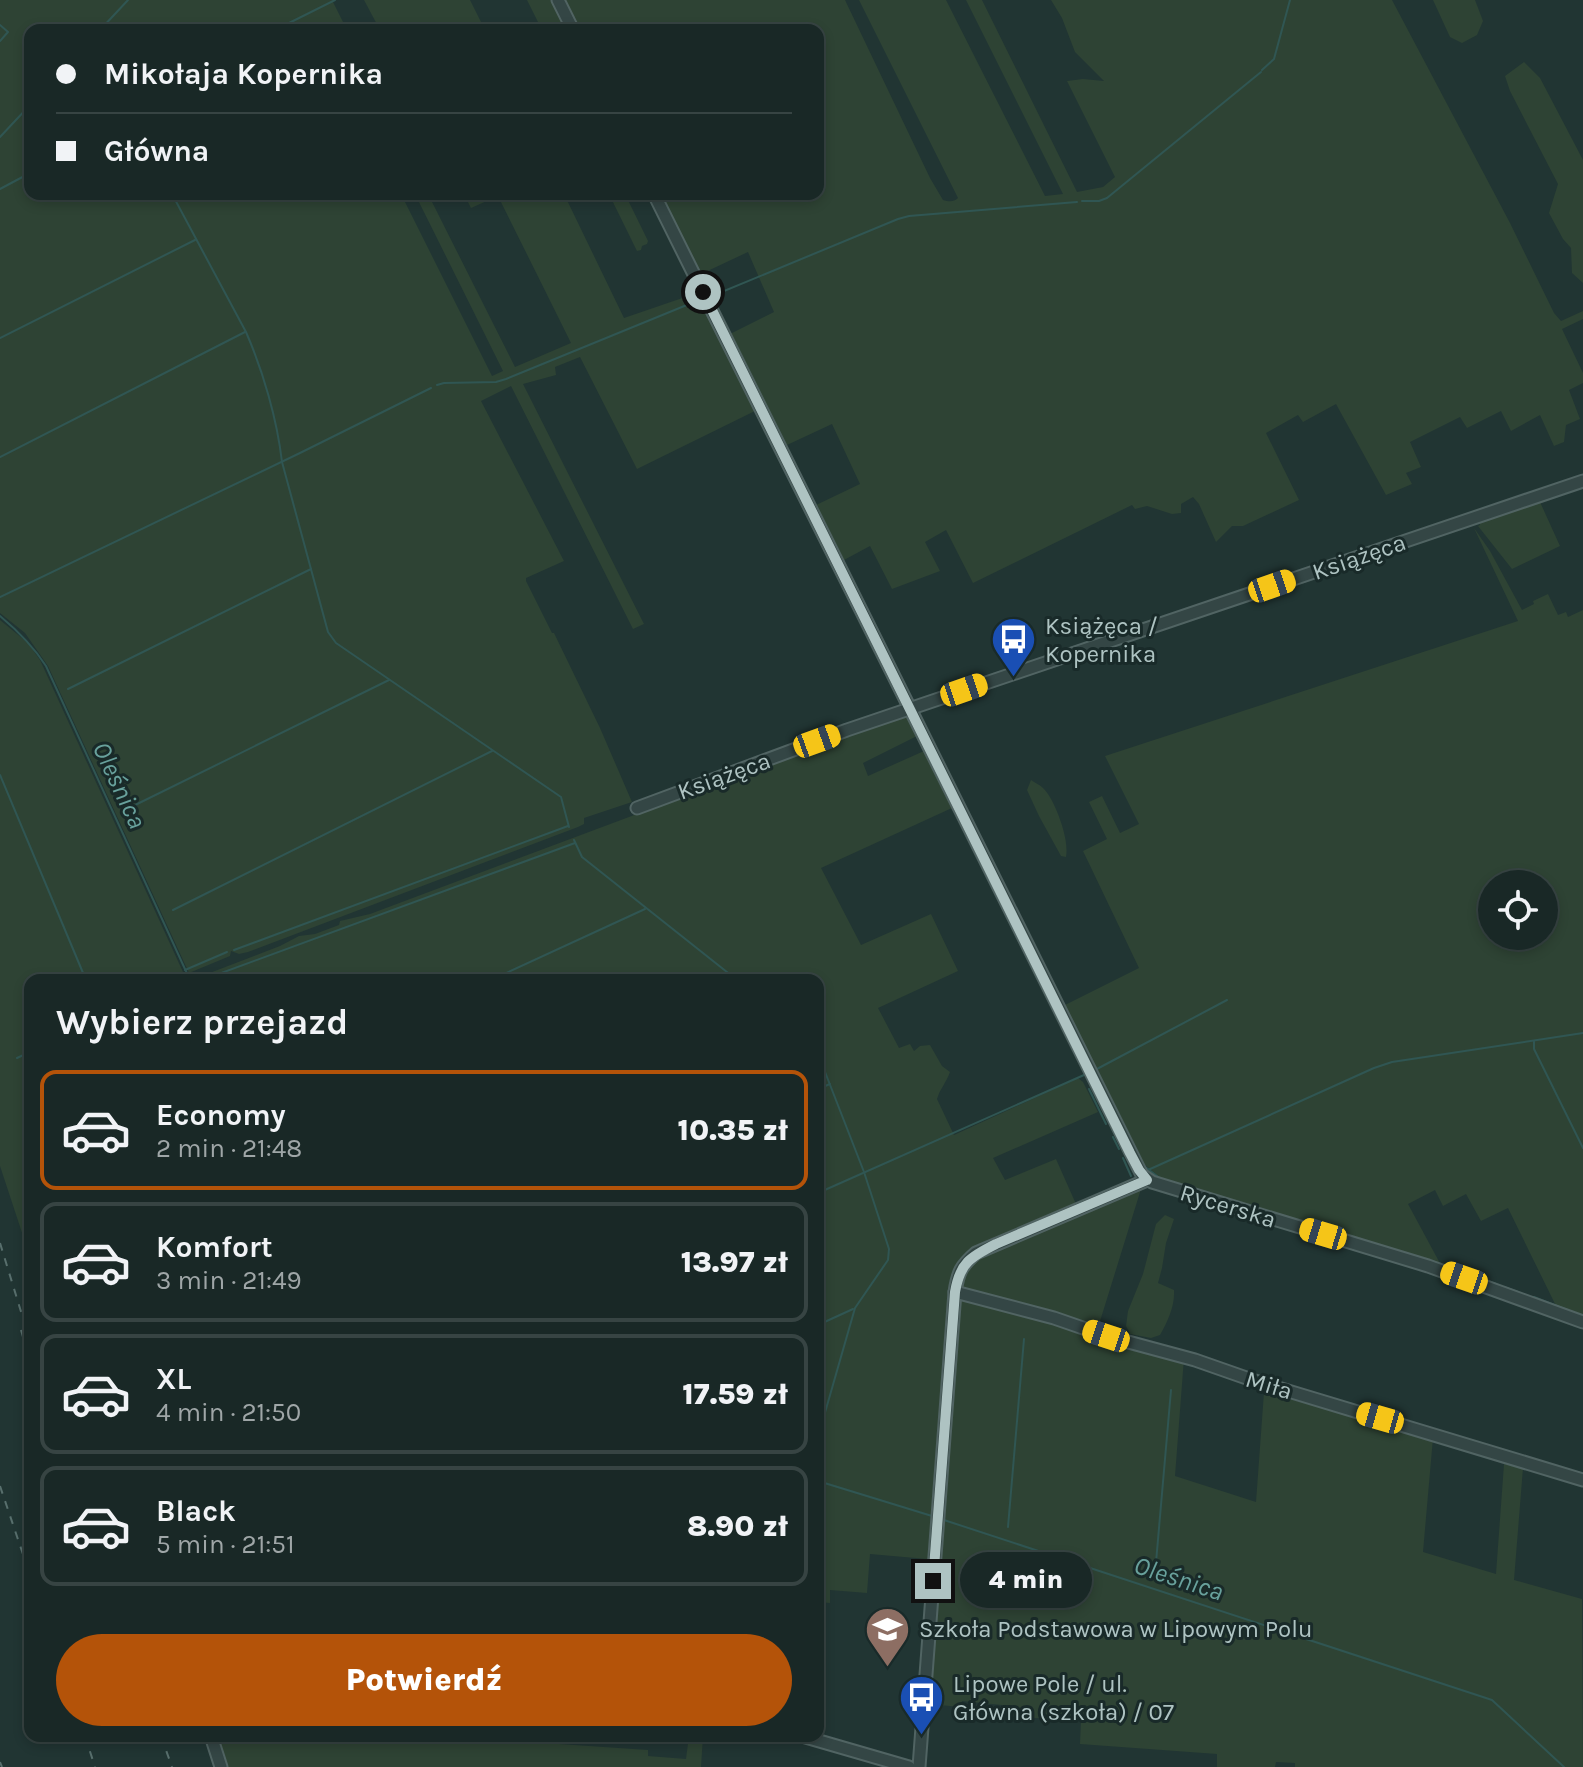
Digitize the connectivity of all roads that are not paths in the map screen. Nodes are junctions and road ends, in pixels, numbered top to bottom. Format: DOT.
graph roads {
  1 [pos="558,0"];
  2 [pos="570,24"];
  3 [pos="657,200"];
  4 [pos="1583,481"];
  5 [pos="910,709"];
  6 [pos="637,808"];
  7 [pos="1147,1180"];
  8 [pos="955,1292"];
  9 [pos="1583,1322"];
  10 [pos="1583,1480"];
  11 [pos="213,1742"];
  12 [pos="823,1742"];
  13 [pos="221,1767"];
  14 [pos="909,1767"];
  15 [pos="919,1767"];
  1 -- 2 [label="street"];
  3 -- 5 [label="street"];
  4 -- 5 [label="street, Książęca"];
  5 -- 6 [label="street, Książęca"];
  5 -- 7 [label="street"];
  7 -- 8 [label="street"];
  7 -- 9 [label="street, Rycerska"];
  8 -- 10 [label="street, Miła"];
  8 -- 15 [label="street"];
  11 -- 13 [label="street"];
  12 -- 14 [label="street"];
}
